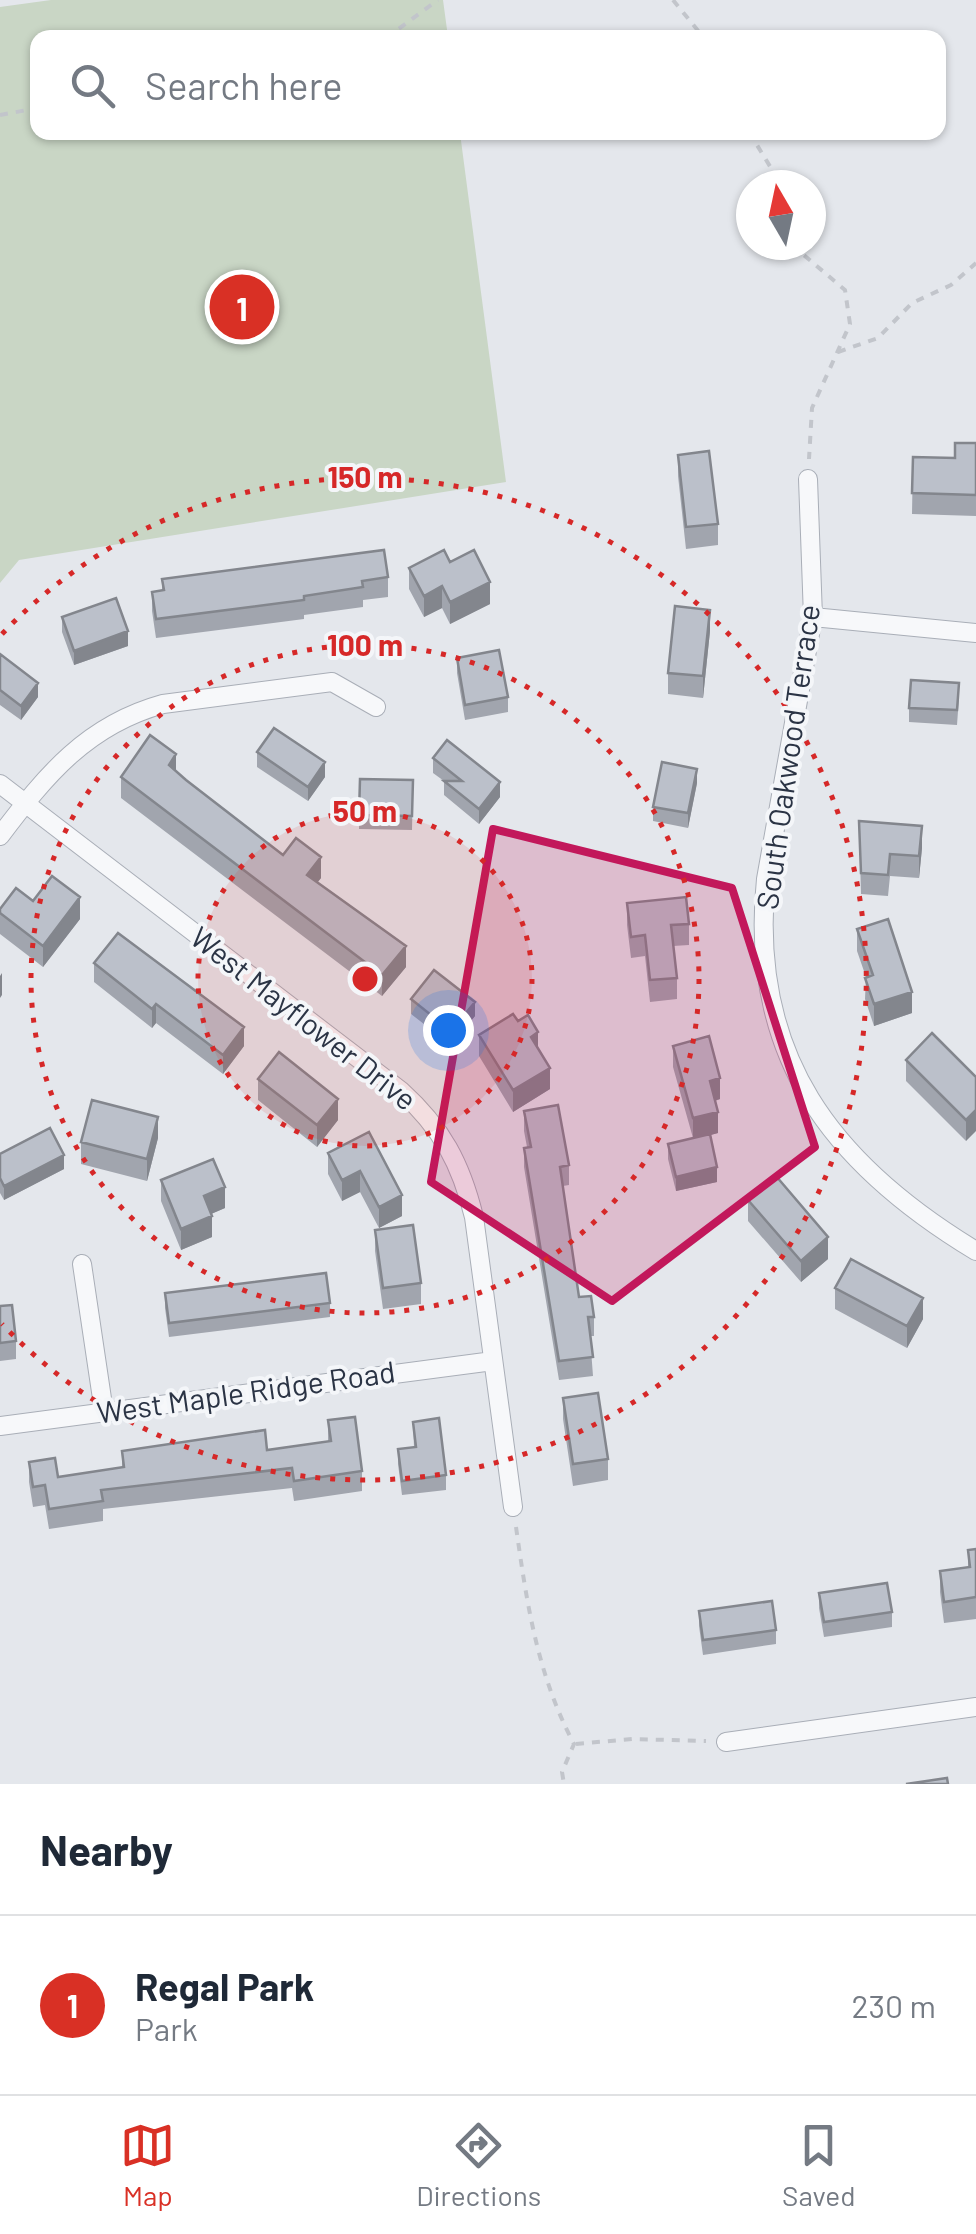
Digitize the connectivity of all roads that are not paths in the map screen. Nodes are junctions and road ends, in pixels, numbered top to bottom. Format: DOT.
graph roads {
  1 [pos="808,479"];
  2 [pos="813,618"];
  3 [pos="976,634"];
  4 [pos="376,708"];
  5 [pos="0,784"];
  6 [pos="24,803"];
  7 [pos="0,836"];
  8 [pos="976,1251"];
  9 [pos="82,1264"];
  10 [pos="492,1360"];
  11 [pos="104,1412"];
  12 [pos="0,1426"];
  13 [pos="513,1507"];
  14 [pos="976,1707"];
  15 [pos="726,1742"];
  1 -- 2 [label="street, South Oakwood Terrace"];
  2 -- 3 [label="street"];
  2 -- 8 [label="street, South Oakwood Terrace"];
  4 -- 6 [label="street"];
  5 -- 6 [label="street, West Mayflower Drive"];
  6 -- 7 [label="street"];
  6 -- 10 [label="street, West Mayflower Drive"];
  9 -- 11 [label="street"];
  10 -- 11 [label="street, West Maple Ridge Road"];
  10 -- 13 [label="street, West Mayflower Drive"];
  11 -- 12 [label="street, West Maple Ridge Road"];
  14 -- 15 [label="street"];
}
